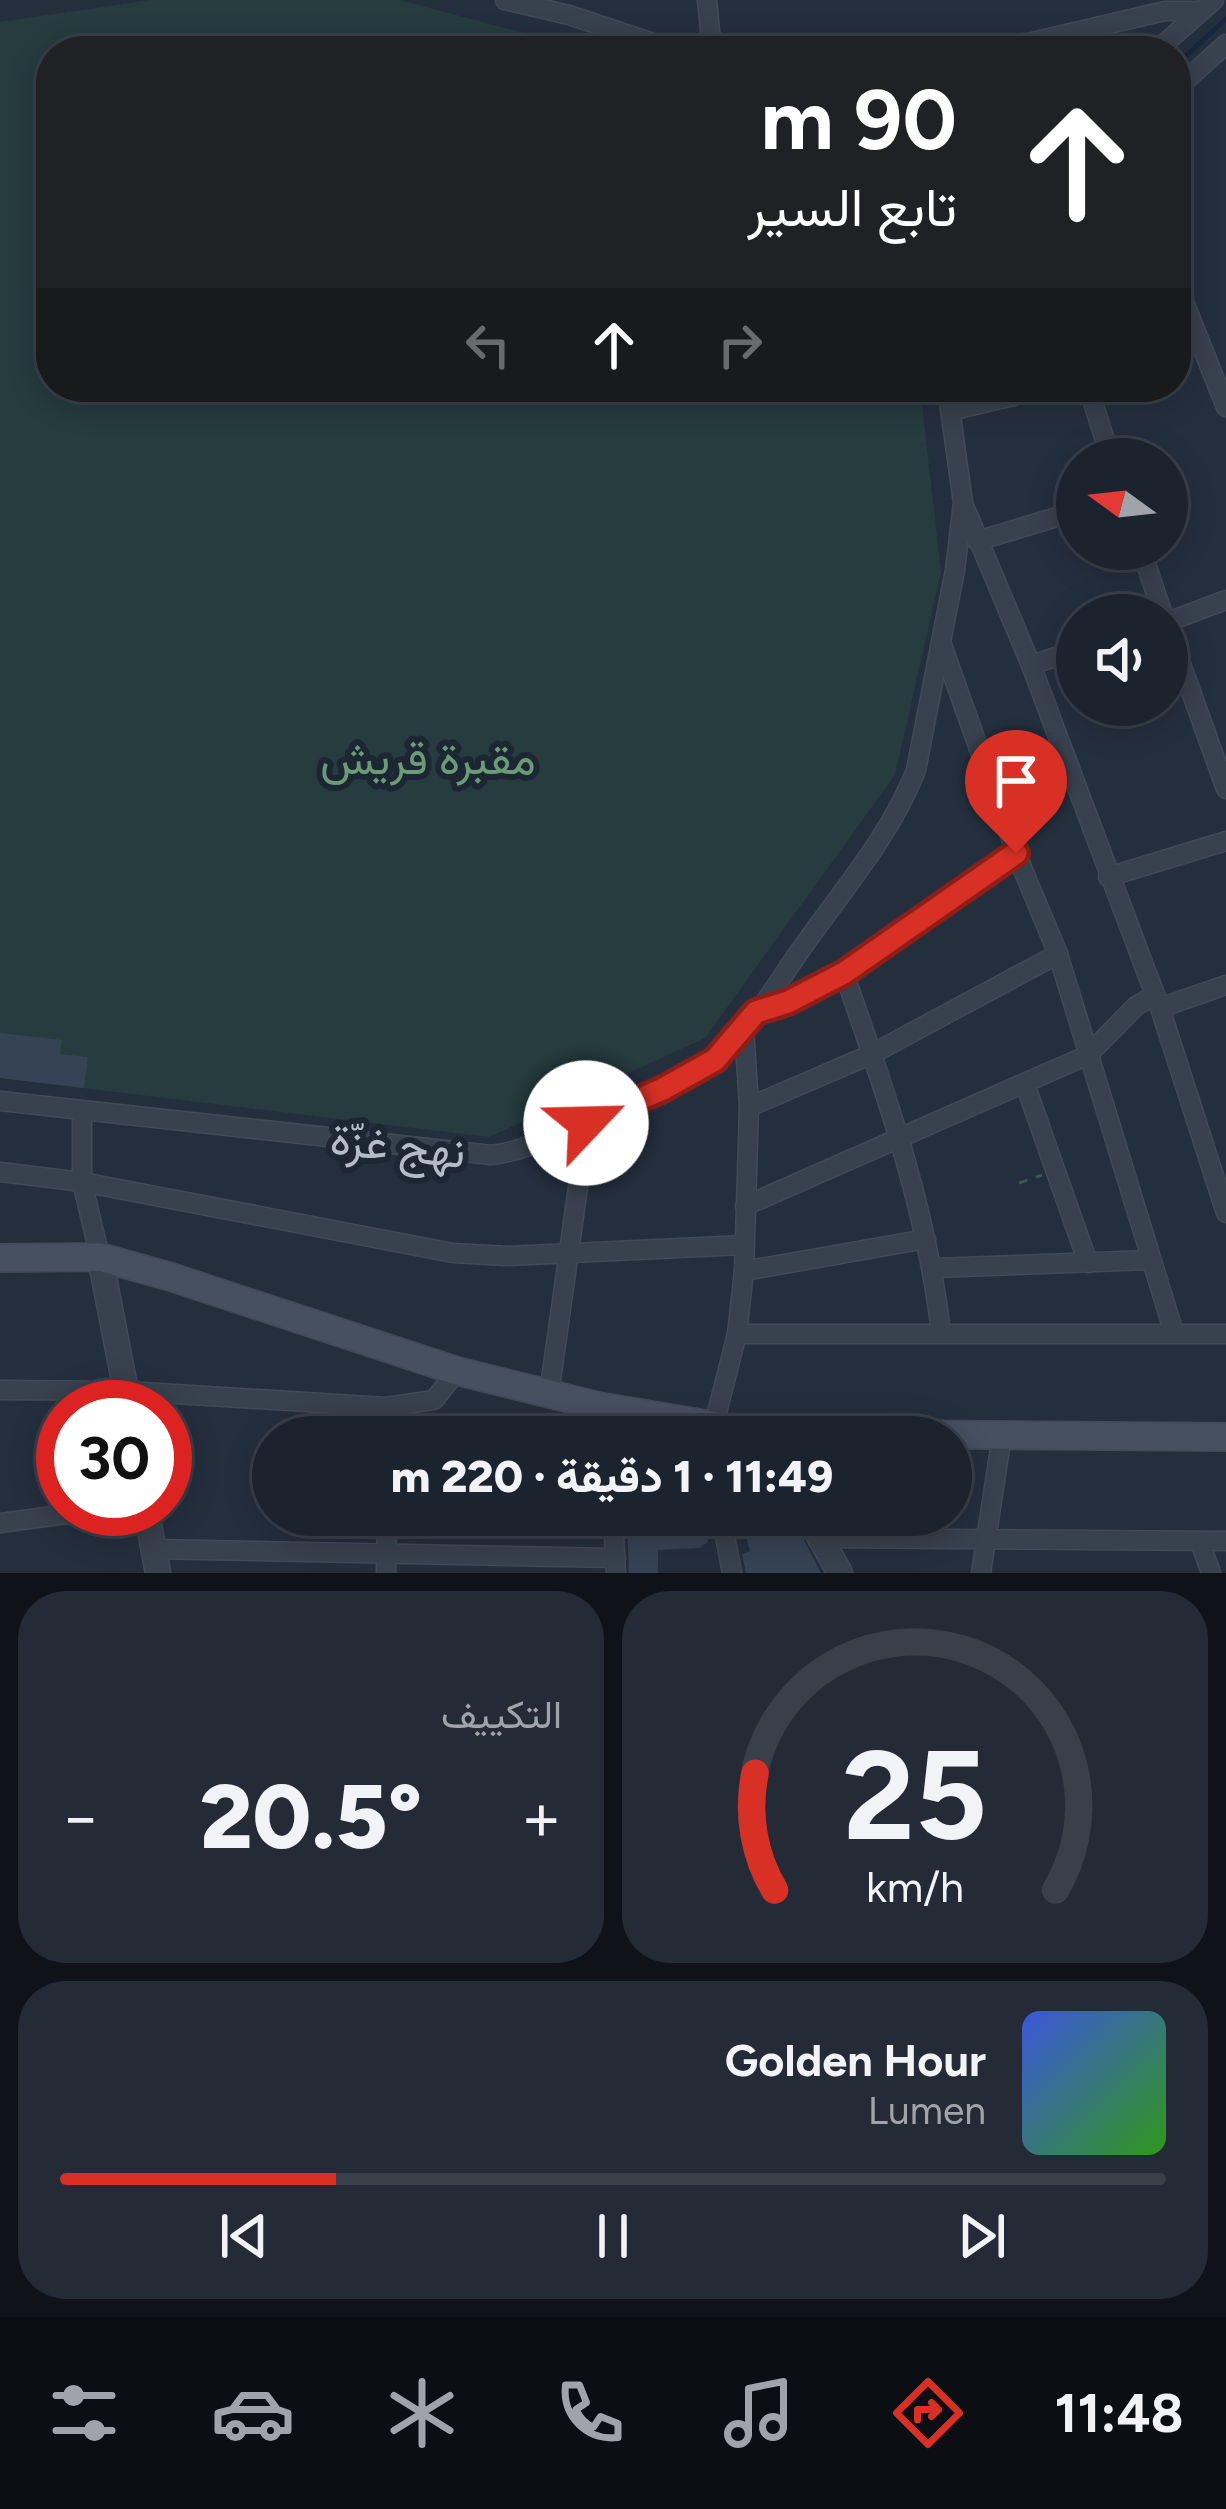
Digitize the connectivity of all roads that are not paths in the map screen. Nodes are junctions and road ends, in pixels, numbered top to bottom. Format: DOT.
graph roads {
  1 [pos="505,0"];
  2 [pos="707,0"];
  3 [pos="1207,6"];
  4 [pos="567,8"];
  5 [pos="639,36"];
  6 [pos="711,36"];
  7 [pos="1066,36"];
  8 [pos="1173,36"];
  9 [pos="1226,44"];
  10 [pos="1191,76"];
  11 [pos="1191,320"];
  12 [pos="949,402"];
  13 [pos="988,402"];
  14 [pos="1093,402"];
  15 [pos="1226,407"];
  16 [pos="950,411"];
  17 [pos="1105,438"];
  18 [pos="963,503"];
  19 [pos="1056,517"];
  20 [pos="977,541"];
  21 [pos="1226,600"];
  22 [pos="1188,613"];
  23 [pos="942,644"];
  24 [pos="1056,657"];
  25 [pos="1031,665"];
  26 [pos="1188,683"];
  27 [pos="1226,789"];
  28 [pos="1226,841"];
  29 [pos="1016,853"];
  30 [pos="1108,877"];
  31 [pos="1058,954"];
  32 [pos="844,973"];
  33 [pos="1226,985"];
  34 [pos="1157,1001"];
  35 [pos="750,1020"];
  36 [pos="872,1054"];
  37 [pos="1088,1055"];
  38 [pos="1024,1084"];
  39 [pos="0,1101"];
  40 [pos="749,1107"];
  41 [pos="82,1111"];
  42 [pos="586,1123"];
  43 [pos="900,1138"];
  44 [pos="0,1172"];
  45 [pos="82,1182"];
  46 [pos="745,1206"];
  47 [pos="1226,1213"];
  48 [pos="926,1239"];
  49 [pos="744,1244"];
  50 [pos="570,1253"];
  51 [pos="100,1257"];
  52 [pos="0,1258"];
  53 [pos="1150,1260"];
  54 [pos="1088,1263"];
  55 [pos="934,1268"];
  56 [pos="744,1271"];
  57 [pos="941,1333"];
  58 [pos="1174,1333"];
  59 [pos="737,1334"];
  60 [pos="1226,1334"];
  61 [pos="457,1371"];
  62 [pos="124,1380"];
  63 [pos="0,1390"];
  64 [pos="36,1393"];
  65 [pos="549,1394"];
  66 [pos="192,1401"];
  67 [pos="598,1406"];
  68 [pos="386,1407"];
  69 [pos="386,1416"];
  70 [pos="600,1416"];
  71 [pos="642,1416"];
  72 [pos="716,1416"];
  73 [pos="972,1435"];
  74 [pos="1002,1435"];
  75 [pos="1226,1437"];
  76 [pos="36,1518"];
  77 [pos="0,1523"];
  78 [pos="387,1536"];
  79 [pos="614,1536"];
  80 [pos="723,1536"];
  81 [pos="820,1538"];
  82 [pos="986,1540"];
  83 [pos="1226,1541"];
  84 [pos="1201,1542"];
  85 [pos="275,1549"];
  86 [pos="387,1552"];
  87 [pos="156,1561"];
  88 [pos="500,1564"];
  89 [pos="616,1566"];
  90 [pos="725,1572"];
  91 [pos="275,1573"];
  92 [pos="386,1573"];
  93 [pos="840,1573"];
  94 [pos="981,1573"];
  95 [pos="1211,1573"];
  1 -- 4 [label="street"];
  2 -- 6 [label="street"];
  3 -- 7 [label="street"];
  3 -- 8 [label="street"];
  4 -- 5 [label="street"];
  9 -- 10 [label="street"];
  11 -- 15 [label="street"];
  12 -- 16 [label="street"];
  13 -- 16 [label="street"];
  14 -- 17 [label="street"];
  16 -- 18 [label="street"];
  18 -- 20 [label="street"];
  18 -- 23 [label="street"];
  19 -- 20 [label="street"];
  20 -- 25 [label="street"];
  21 -- 22 [label="street"];
  23 -- 29 [label="street"];
  23 -- 35 [label="street"];
  24 -- 25 [label="street"];
  25 -- 30 [label="street"];
  26 -- 27 [label="street"];
  28 -- 30 [label="street"];
  29 -- 31 [label="street"];
  29 -- 32 [label="street"];
  30 -- 34 [label="street"];
  31 -- 36 [label="street"];
  31 -- 37 [label="street"];
  32 -- 35 [label="street"];
  32 -- 36 [label="street"];
  33 -- 34 [label="street"];
  34 -- 37 [label="street"];
  34 -- 47 [label="street"];
  35 -- 40 [label="street"];
  35 -- 42 [label="street, نهج غزّة"];
  36 -- 40 [label="street"];
  36 -- 43 [label="street"];
  37 -- 38 [label="street"];
  37 -- 53 [label="street"];
  38 -- 43 [label="street"];
  38 -- 54 [label="street"];
  39 -- 41 [label="street, نهج غزّة"];
  40 -- 46 [label="street"];
  41 -- 42 [label="street, نهج غزّة"];
  41 -- 45 [label="street"];
  42 -- 50 [label="street"];
  43 -- 46 [label="street"];
  43 -- 48 [label="street"];
  44 -- 45 [label="street"];
  45 -- 50 [label="street"];
  45 -- 51 [label="street"];
  46 -- 49 [label="street"];
  48 -- 55 [label="street"];
  48 -- 56 [label="street"];
  49 -- 50 [label="street"];
  49 -- 56 [label="street"];
  50 -- 65 [label="street"];
  51 -- 52 [label="main road"];
  51 -- 61 [label="main road"];
  51 -- 62 [label="street"];
  53 -- 54 [label="street"];
  53 -- 58 [label="street"];
  54 -- 55 [label="street"];
  55 -- 57 [label="street"];
  56 -- 59 [label="street"];
  57 -- 58 [label="street"];
  57 -- 59 [label="street"];
  58 -- 60 [label="street"];
  59 -- 72 [label="street"];
  61 -- 65 [label="main road"];
  61 -- 68 [label="street"];
  63 -- 64 [label="street"];
  65 -- 67 [label="main road"];
  66 -- 68 [label="street"];
  67 -- 70 [label="street"];
  67 -- 71 [label="main road"];
  68 -- 69 [label="street"];
  73 -- 74 [label="main road"];
  74 -- 75 [label="main road"];
  74 -- 82 [label="street"];
  76 -- 77 [label="street"];
  78 -- 86 [label="street"];
  79 -- 89 [label="street"];
  80 -- 90 [label="street"];
  81 -- 82 [label="street"];
  81 -- 93 [label="street"];
  82 -- 84 [label="street"];
  82 -- 94 [label="street"];
  83 -- 84 [label="street"];
  84 -- 95 [label="street"];
  85 -- 86 [label="street"];
  85 -- 87 [label="street"];
  85 -- 91 [label="street"];
  86 -- 88 [label="street"];
  86 -- 92 [label="street"];
  88 -- 89 [label="street"];
}
